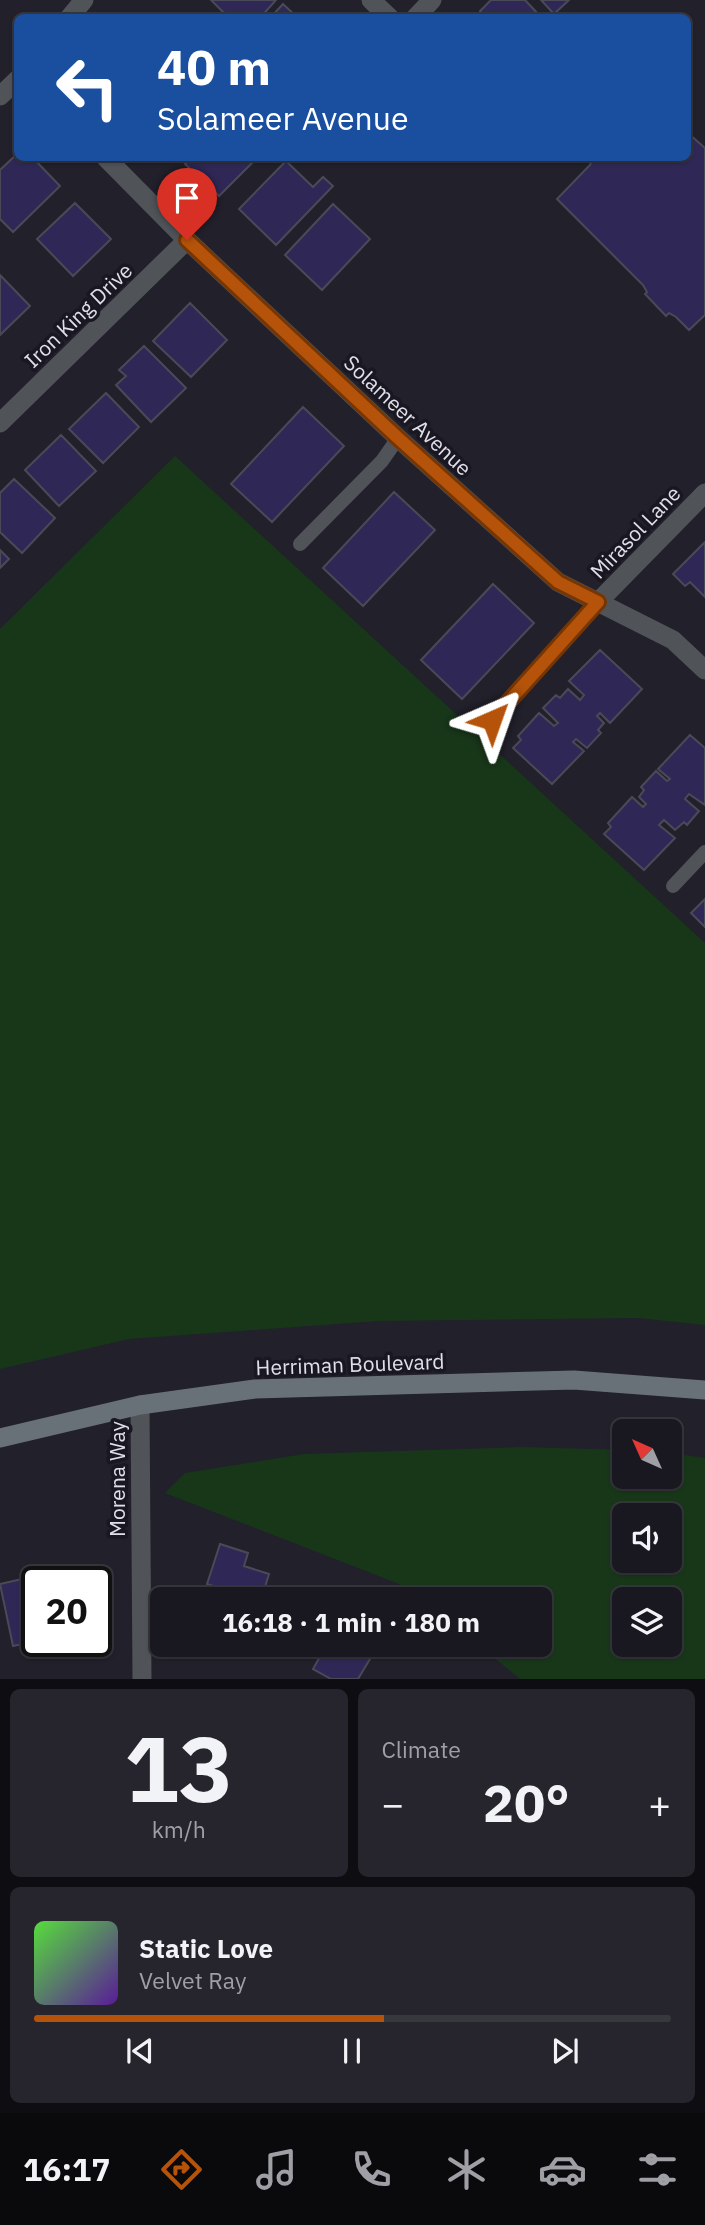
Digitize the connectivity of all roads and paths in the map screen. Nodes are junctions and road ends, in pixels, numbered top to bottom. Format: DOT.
graph roads {
  1 [pos="84,0"];
  2 [pos="371,0"];
  3 [pos="432,0"];
  4 [pos="72,14"];
  5 [pos="386,14"];
  6 [pos="419,14"];
  7 [pos="14,83"];
  8 [pos="0,96"];
  9 [pos="109,161"];
  10 [pos="187,240"];
  11 [pos="0,424"];
  12 [pos="398,438"];
  13 [pos="705,493"];
  14 [pos="300,544"];
  15 [pos="598,602"];
  16 [pos="705,670"];
  17 [pos="492,720"];
  18 [pos="705,852"];
  19 [pos="673,886"];
  20 [pos="705,1390"];
  21 [pos="140,1405"];
  22 [pos="0,1438"];
  23 [pos="142,1679"];
  1 -- 4 [label="street"];
  2 -- 5 [label="street"];
  3 -- 6 [label="street"];
  7 -- 8 [label="street"];
  9 -- 10 [label="street, Solameer Avenue"];
  10 -- 11 [label="street, Iron King Drive"];
  10 -- 12 [label="street, Solameer Avenue"];
  12 -- 14 [label="lane"];
  12 -- 15 [label="street, Solameer Avenue"];
  13 -- 15 [label="street, Mirasol Lane"];
  15 -- 16 [label="street, Solameer Avenue"];
  15 -- 17 [label="lane"];
  18 -- 19 [label="lane"];
  20 -- 21 [label="main road, Herriman Boulevard"];
  21 -- 22 [label="main road, Herriman Boulevard"];
  21 -- 23 [label="street, Morena Way"];
}
